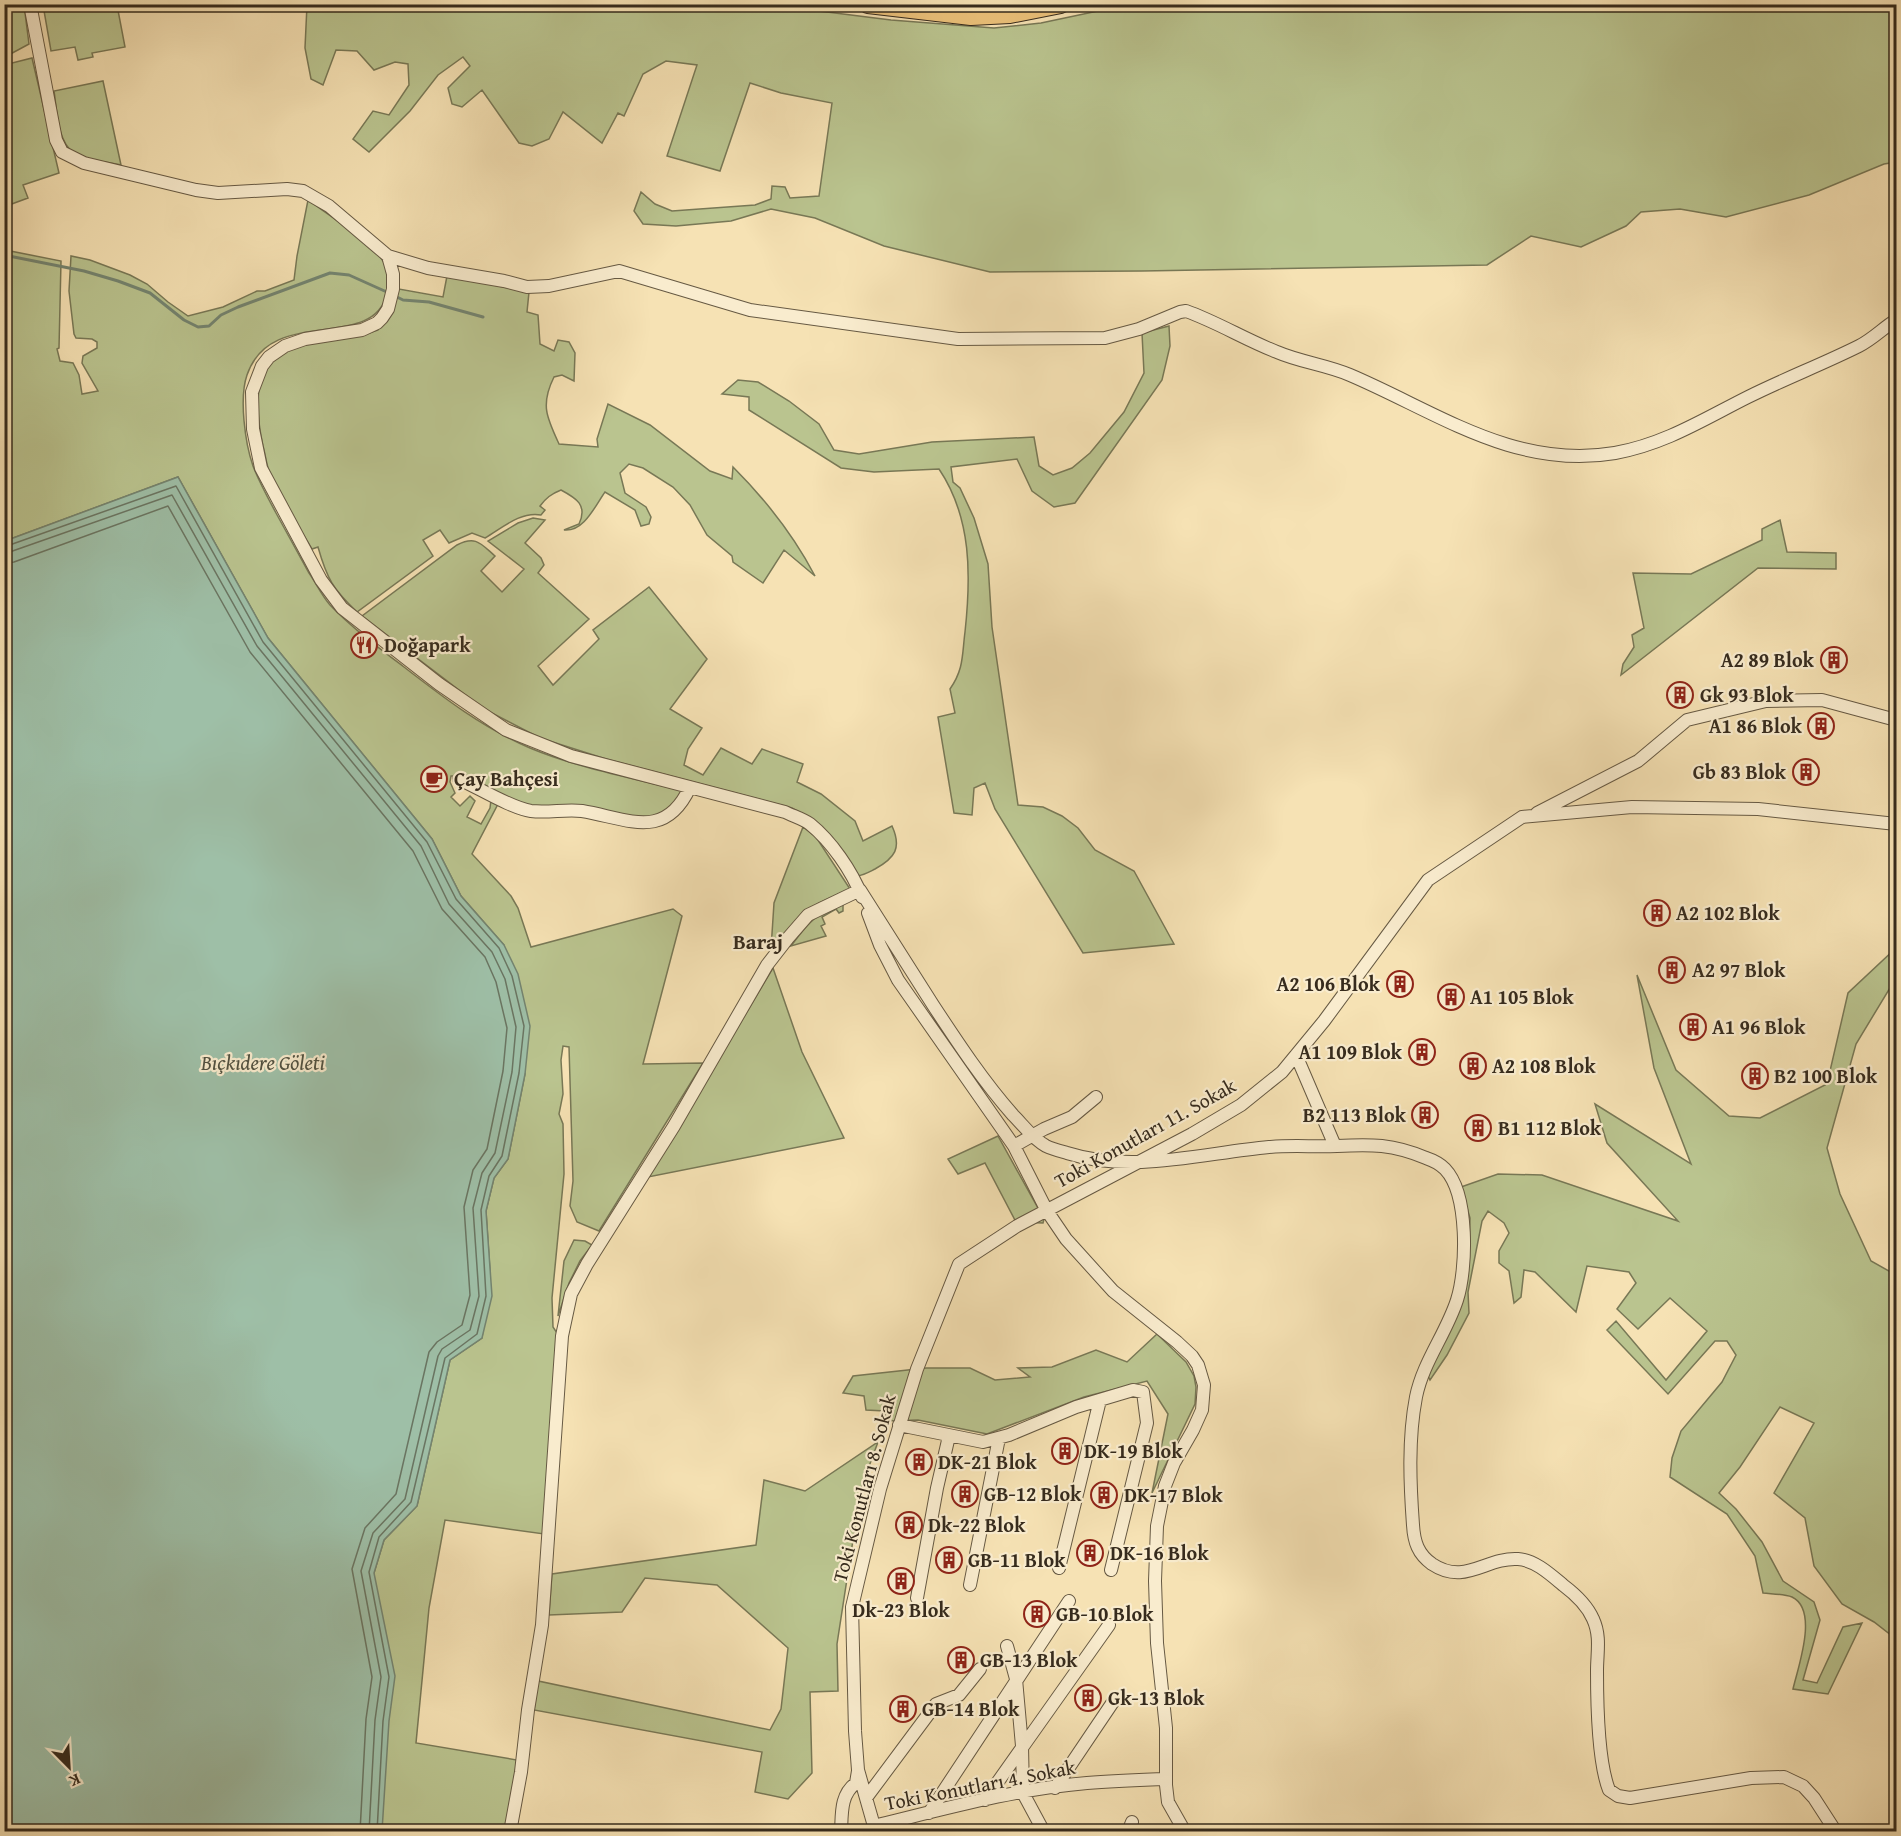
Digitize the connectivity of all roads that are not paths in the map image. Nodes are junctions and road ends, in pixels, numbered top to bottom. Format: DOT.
graph roads {
  1 [pos="30,4"];
  2 [pos="868,4"];
  3 [pos="1061,4"];
  4 [pos="388,256"];
  5 [pos="1896,320"];
  6 [pos="1896,720"];
  7 [pos="459,779"];
  8 [pos="690,787"];
  9 [pos="1530,816"];
  10 [pos="1896,824"];
  11 [pos="860,891"];
  12 [pos="1296,1055"];
  13 [pos="1096,1097"];
  14 [pos="1032,1135"];
  15 [pos="1014,1146"];
  16 [pos="1335,1146"];
  17 [pos="1139,1161"];
  18 [pos="1047,1211"];
  19 [pos="1100,1400"];
  20 [pos="899,1425"];
  21 [pos="949,1436"];
  22 [pos="999,1438"];
  23 [pos="1059,1568"];
  24 [pos="1110,1570"];
  25 [pos="970,1585"];
  26 [pos="917,1598"];
  27 [pos="1069,1601"];
  28 [pos="1108,1625"];
  29 [pos="1007,1646"];
  30 [pos="980,1669"];
  31 [pos="1016,1679"];
  32 [pos="1114,1699"];
  33 [pos="1023,1746"];
  34 [pos="858,1770"];
  35 [pos="1166,1779"];
  36 [pos="1055,1788"];
  37 [pos="1023,1793"];
  38 [pos="866,1798"];
  39 [pos="985,1800"];
  40 [pos="929,1813"];
  41 [pos="873,1829"];
  42 [pos="510,1832"];
  43 [pos="841,1832"];
  44 [pos="1044,1832"];
  45 [pos="1185,1832"];
  46 [pos="1836,1832"];
  1 -- 4 [label="street"];
  2 -- 3 [label="highway"];
  4 -- 5 [label="street"];
  4 -- 8 [label="street"];
  6 -- 9 [label="street"];
  7 -- 8 [label="street"];
  8 -- 11 [label="street"];
  9 -- 10 [label="street, Toki Konutları 11. Sokak"];
  9 -- 12 [label="street, Toki Konutları 11. Sokak"];
  11 -- 14 [label="street"];
  11 -- 15 [label="street"];
  11 -- 42 [label="street"];
  12 -- 16 [label="street"];
  12 -- 17 [label="street, Toki Konutları 11. Sokak"];
  13 -- 14 [label="street"];
  14 -- 15 [label="street"];
  14 -- 17 [label="street"];
  15 -- 18 [label="street"];
  16 -- 17 [label="street"];
  16 -- 46 [label="street"];
  17 -- 18 [label="street, Toki Konutları 11. Sokak"];
  18 -- 20 [label="street, Toki Konutları 8. Sokak"];
  18 -- 35 [label="street"];
  19 -- 22 [label="street"];
  19 -- 23 [label="street"];
  19 -- 24 [label="street"];
  20 -- 21 [label="street"];
  20 -- 34 [label="street, Toki Konutları 8. Sokak"];
  21 -- 22 [label="street"];
  21 -- 26 [label="street"];
  22 -- 25 [label="street"];
  27 -- 31 [label="street"];
  28 -- 33 [label="street"];
  29 -- 31 [label="street"];
  30 -- 38 [label="street"];
  31 -- 33 [label="street"];
  31 -- 40 [label="street"];
  32 -- 36 [label="street"];
  33 -- 37 [label="street"];
  33 -- 39 [label="street"];
  34 -- 38 [label="street, Toki Konutları 8. Sokak"];
  34 -- 43 [label="street"];
  35 -- 36 [label="street, Toki Konutları 4. Sokak"];
  35 -- 45 [label="street"];
  36 -- 37 [label="street, Toki Konutları 4. Sokak"];
  37 -- 39 [label="street, Toki Konutları 4. Sokak"];
  37 -- 44 [label="street"];
  38 -- 41 [label="street, Toki Konutları 8. Sokak"];
  39 -- 40 [label="street, Toki Konutları 4. Sokak"];
  40 -- 41 [label="street, Toki Konutları 4. Sokak"];
}
